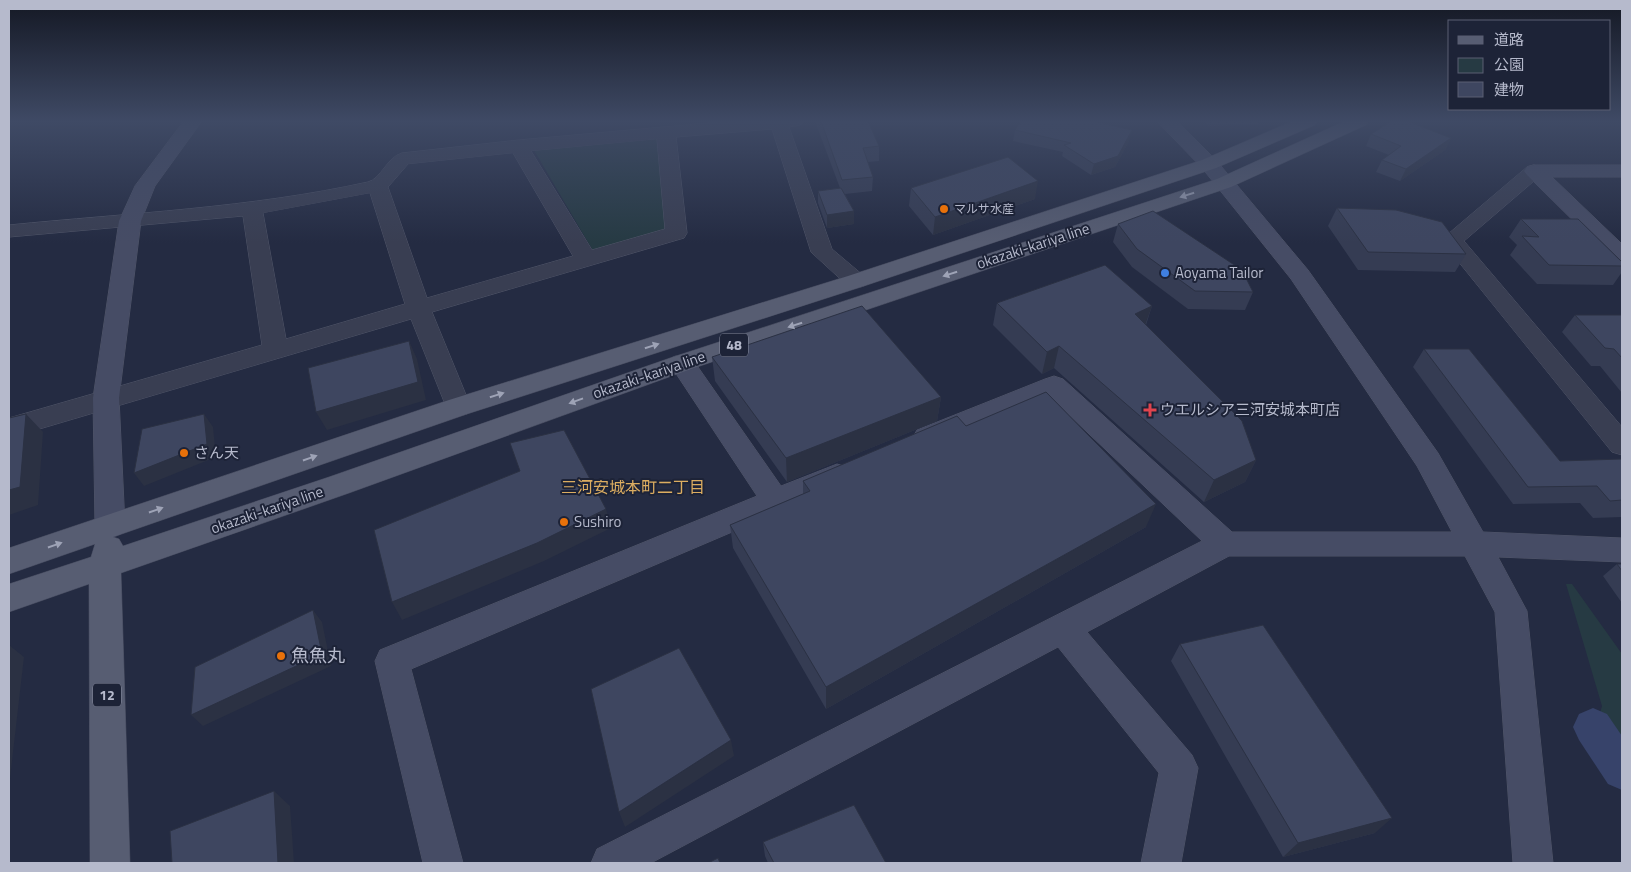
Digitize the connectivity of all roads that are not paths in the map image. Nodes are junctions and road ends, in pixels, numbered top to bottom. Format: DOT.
graph roads {
  1 [pos="163,162"];
  2 [pos="400,162"];
  3 [pos="528,162"];
  4 [pos="669,162"];
  5 [pos="796,162"];
  6 [pos="1205,162"];
  7 [pos="1239,162"];
  8 [pos="1250,162"];
  9 [pos="1534,171"];
  10 [pos="1622,171"];
  11 [pos="1217,174"];
  12 [pos="378,186"];
  13 [pos="252,209"];
  14 [pos="130,221"];
  15 [pos="9,231"];
  16 [pos="1622,256"];
  17 [pos="586,259"];
  18 [pos="856,281"];
  19 [pos="418,308"];
  20 [pos="275,349"];
  21 [pos="682,363"];
  22 [pos="106,398"];
  23 [pos="458,407"];
  24 [pos="9,428"];
  25 [pos="1622,445"];
  26 [pos="901,448"];
  27 [pos="856,467"];
  28 [pos="775,500"];
  29 [pos="110,526"];
  30 [pos="1225,544"];
  31 [pos="1475,544"];
  32 [pos="1622,550"];
  33 [pos="9,561"];
  34 [pos="105,565"];
  35 [pos="9,598"];
  36 [pos="1063,628"];
  37 [pos="110,863"];
  38 [pos="443,863"];
  39 [pos="611,863"];
  40 [pos="1161,863"];
  41 [pos="1533,863"];
  1 -- 14 [label="street"];
  2 -- 12 [label="street"];
  3 -- 17 [label="street"];
  4 -- 17 [label="street"];
  5 -- 18 [label="street"];
  6 -- 11 [label="street"];
  7 -- 11 [label="main road, okazaki-kariya line / 48"];
  8 -- 11 [label="main road, okazaki-kariya line / 48"];
  9 -- 10 [label="street"];
  9 -- 16 [label="street"];
  9 -- 25 [label="street"];
  11 -- 18 [label="main road, okazaki-kariya line / 48"];
  11 -- 21 [label="main road, okazaki-kariya line / 48, one-way"];
  11 -- 31 [label="street"];
  12 -- 13 [label="street"];
  12 -- 19 [label="street"];
  13 -- 14 [label="street"];
  13 -- 20 [label="street"];
  14 -- 15 [label="street"];
  14 -- 22 [label="street"];
  17 -- 19 [label="street"];
  23 -- 18 [label="main road, okazaki-kariya line / 48, one-way"];
  19 -- 20 [label="street"];
  19 -- 23 [label="street"];
  20 -- 22 [label="street"];
  21 -- 28 [label="street"];
  21 -- 34 [label="main road, okazaki-kariya line / 48, one-way"];
  22 -- 24 [label="street"];
  22 -- 29 [label="street"];
  29 -- 23 [label="main road, okazaki-kariya line / 48, one-way"];
  26 -- 30 [label="street"];
  27 -- 28 [label="street"];
  28 -- 38 [label="street"];
  33 -- 29 [label="main road, okazaki-kariya line, one-way"];
  29 -- 34 [label="main road, 12"];
  30 -- 31 [label="street"];
  30 -- 36 [label="street"];
  31 -- 32 [label="street"];
  31 -- 41 [label="street"];
  34 -- 35 [label="main road, okazaki-kariya line"];
  34 -- 37 [label="main road, 12"];
  36 -- 39 [label="street"];
  36 -- 40 [label="street"];
}
